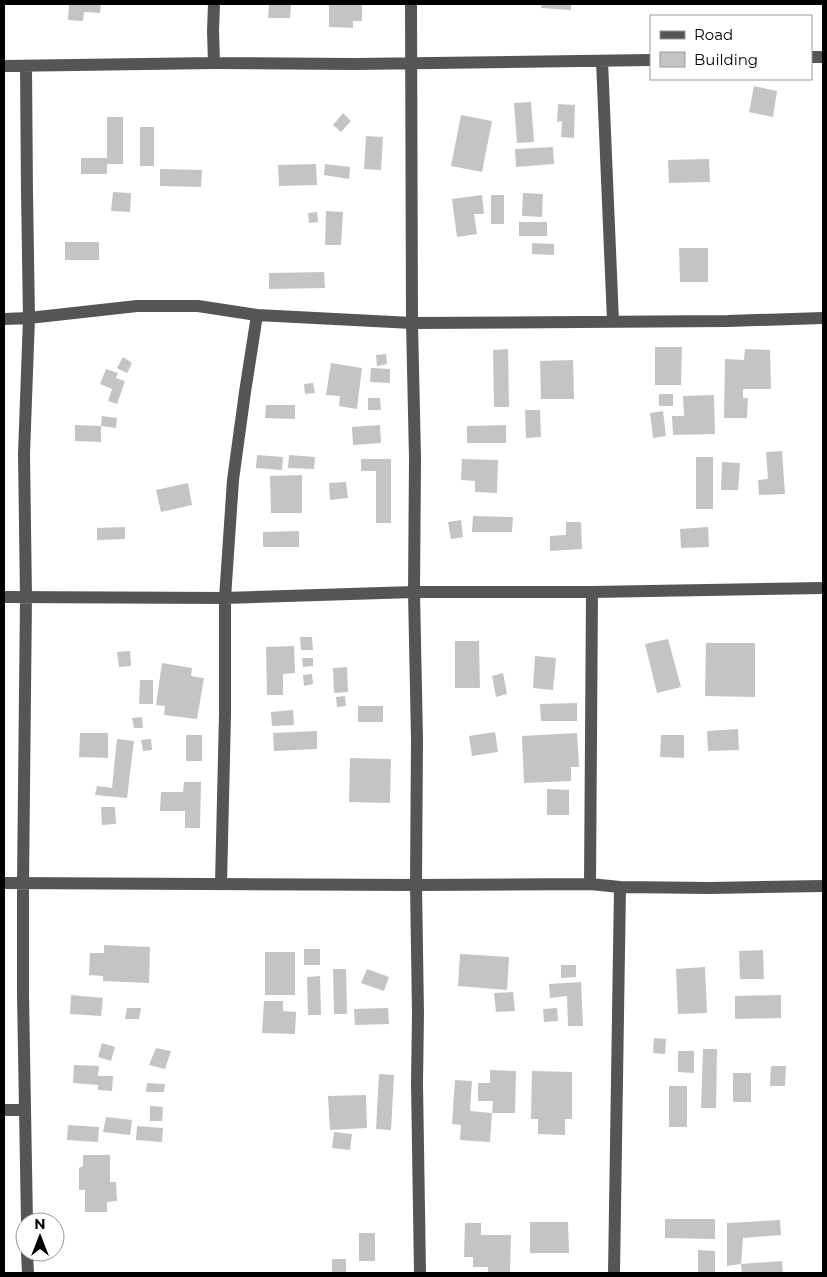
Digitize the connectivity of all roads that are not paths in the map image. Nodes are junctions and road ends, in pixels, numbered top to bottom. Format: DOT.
graph roads {
  1 [pos="214,4"];
  2 [pos="411,4"];
  3 [pos="650,60"];
  4 [pos="602,61"];
  5 [pos="214,63"];
  6 [pos="410,63"];
  7 [pos="4,66"];
  8 [pos="26,66"];
  9 [pos="257,315"];
  10 [pos="29,318"];
  11 [pos="823,318"];
  12 [pos="4,319"];
  13 [pos="613,321"];
  14 [pos="412,322"];
  15 [pos="823,588"];
  16 [pos="414,592"];
  17 [pos="592,592"];
  18 [pos="4,597"];
  19 [pos="26,597"];
  20 [pos="225,598"];
  21 [pos="4,884"];
  22 [pos="23,884"];
  23 [pos="221,884"];
  24 [pos="590,884"];
  25 [pos="416,885"];
  26 [pos="823,886"];
  27 [pos="620,887"];
  28 [pos="4,1110"];
  29 [pos="26,1110"];
  30 [pos="27,1212"];
  31 [pos="420,1273"];
  32 [pos="614,1273"];
  1 -- 5 [label="street"];
  2 -- 6 [label="street"];
  3 -- 4 [label="street"];
  4 -- 6 [label="street"];
  4 -- 13 [label="street"];
  5 -- 6 [label="street"];
  5 -- 8 [label="street"];
  6 -- 14 [label="street"];
  7 -- 8 [label="street"];
  8 -- 10 [label="street"];
  9 -- 10 [label="street"];
  9 -- 14 [label="street"];
  9 -- 20 [label="street"];
  10 -- 12 [label="street"];
  10 -- 19 [label="street"];
  11 -- 13 [label="street"];
  13 -- 14 [label="street"];
  14 -- 16 [label="street"];
  15 -- 17 [label="street"];
  16 -- 17 [label="street"];
  16 -- 20 [label="street"];
  16 -- 25 [label="street"];
  17 -- 24 [label="street"];
  18 -- 19 [label="street"];
  19 -- 20 [label="street"];
  19 -- 22 [label="street"];
  20 -- 23 [label="street"];
  21 -- 22 [label="street"];
  22 -- 23 [label="street"];
  22 -- 29 [label="street"];
  23 -- 25 [label="street"];
  24 -- 25 [label="street"];
  24 -- 27 [label="street"];
  25 -- 31 [label="street"];
  26 -- 27 [label="street"];
  27 -- 32 [label="street"];
  28 -- 29 [label="street"];
  29 -- 30 [label="street"];
}
